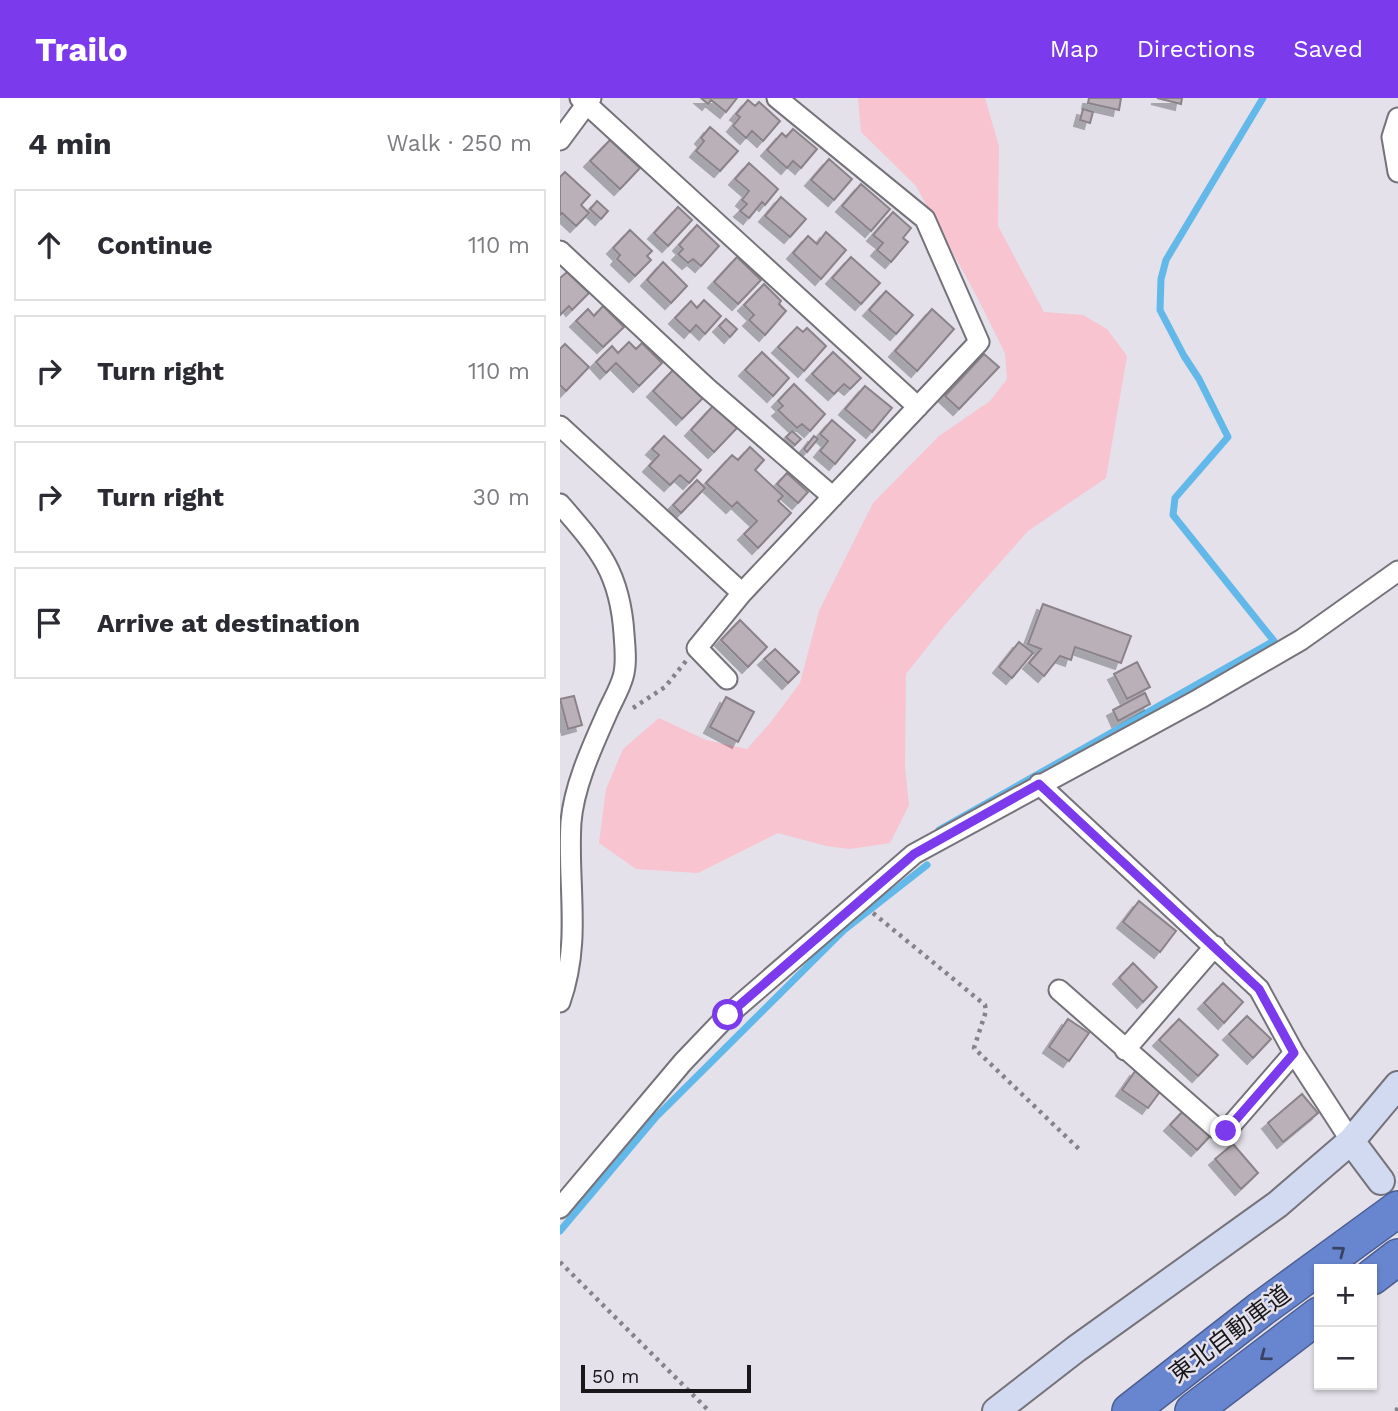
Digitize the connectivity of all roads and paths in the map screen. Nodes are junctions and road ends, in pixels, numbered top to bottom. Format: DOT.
graph roads {
  1 [pos="777,98"];
  2 [pos="586,100"];
  3 [pos="1398,118"];
  4 [pos="560,139"];
  5 [pos="1398,172"];
  6 [pos="560,251"];
  7 [pos="918,407"];
  8 [pos="560,426"];
  9 [pos="833,496"];
  10 [pos="560,504"];
  11 [pos="1398,571"];
  12 [pos="742,593"];
  13 [pos="696,648"];
  14 [pos="727,679"];
  15 [pos="600,730"];
  16 [pos="1039,784"];
  17 [pos="878,918"];
  18 [pos="1215,946"];
  19 [pos="1059,990"];
  20 [pos="560,1002"];
  21 [pos="1125,1050"];
  22 [pos="1294,1053"];
  23 [pos="1398,1085"];
  24 [pos="1351,1141"];
  25 [pos="1082,1151"];
  26 [pos="1389,1195"];
  27 [pos="560,1209"];
  28 [pos="1398,1258"];
  29 [pos="560,1262"];
  30 [pos="1377,1273"];
  31 [pos="1314,1319"];
  32 [pos="709,1411"];
  33 [pos="996,1411"];
  34 [pos="1130,1411"];
  35 [pos="1193,1411"];
  1 -- 7 [label="street"];
  2 -- 4 [label="street"];
  2 -- 7 [label="street"];
  3 -- 5 [label="street"];
  6 -- 9 [label="street"];
  7 -- 9 [label="street"];
  8 -- 12 [label="street"];
  9 -- 12 [label="street"];
  10 -- 15 [label="street"];
  11 -- 16 [label="street"];
  12 -- 13 [label="street"];
  13 -- 14 [label="street"];
  13 -- 15 [label="path"];
  15 -- 20 [label="street"];
  16 -- 18 [label="street"];
  16 -- 27 [label="street"];
  17 -- 25 [label="path"];
  18 -- 21 [label="street"];
  18 -- 22 [label="street"];
  19 -- 21 [label="street"];
  21 -- 22 [label="street"];
  22 -- 24 [label="street"];
  23 -- 24 [label="street"];
  24 -- 26 [label="street"];
  24 -- 33 [label="street"];
  34 -- 26 [label="highway, 東北自動車道, one-way"];
  28 -- 30 [label="highway"];
  29 -- 32 [label="path"];
  31 -- 35 [label="highway, 東北自動車道, one-way"];
}
